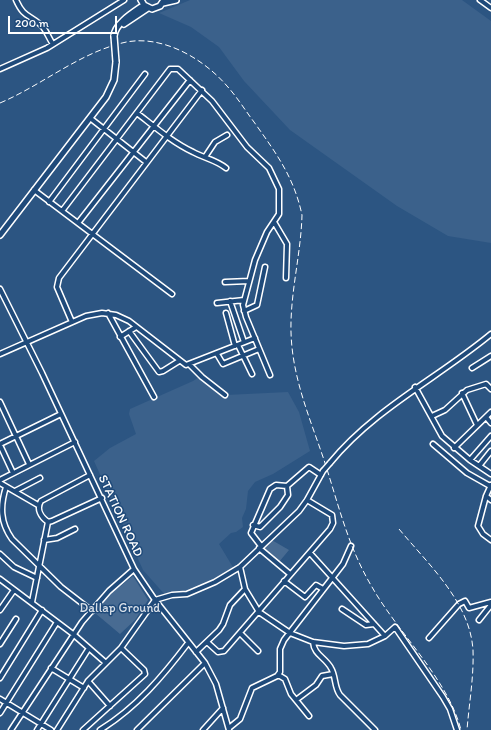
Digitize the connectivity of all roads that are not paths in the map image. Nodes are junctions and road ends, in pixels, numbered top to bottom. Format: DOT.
graph roads {
  1 [pos="16,0"];
  2 [pos="124,0"];
  3 [pos="176,0"];
  4 [pos="480,0"];
  5 [pos="163,2"];
  6 [pos="144,4"];
  7 [pos="491,8"];
  8 [pos="53,44"];
  9 [pos="0,70"];
  10 [pos="145,74"];
  11 [pos="190,80"];
  12 [pos="202,90"];
  13 [pos="137,112"];
  14 [pos="90,118"];
  15 [pos="153,126"];
  16 [pos="105,129"];
  17 [pos="227,135"];
  18 [pos="167,136"];
  19 [pos="117,139"];
  20 [pos="133,151"];
  21 [pos="205,157"];
  22 [pos="146,162"];
  23 [pos="226,168"];
  24 [pos="34,190"];
  25 [pos="49,202"];
  26 [pos="62,211"];
  27 [pos="274,222"];
  28 [pos="78,223"];
  29 [pos="92,234"];
  30 [pos="0,235"];
  31 [pos="265,267"];
  32 [pos="286,278"];
  33 [pos="249,281"];
  34 [pos="225,282"];
  35 [pos="0,289"];
  36 [pos="172,294"];
  37 [pos="244,300"];
  38 [pos="230,301"];
  39 [pos="217,303"];
  40 [pos="244,311"];
  41 [pos="108,313"];
  42 [pos="226,313"];
  43 [pos="72,322"];
  44 [pos="136,327"];
  45 [pos="129,331"];
  46 [pos="490,336"];
  47 [pos="120,337"];
  48 [pos="255,338"];
  49 [pos="244,342"];
  50 [pos="28,343"];
  51 [pos="236,345"];
  52 [pos="259,349"];
  53 [pos="0,354"];
  54 [pos="216,354"];
  55 [pos="243,356"];
  56 [pos="491,356"];
  57 [pos="179,361"];
  58 [pos="190,365"];
  59 [pos="472,368"];
  60 [pos="252,374"];
  61 [pos="270,375"];
  62 [pos="415,387"];
  63 [pos="491,389"];
  64 [pos="462,393"];
  65 [pos="225,394"];
  66 [pos="154,397"];
  67 [pos="0,402"];
  68 [pos="491,412"];
  69 [pos="62,414"];
  70 [pos="432,416"];
  71 [pos="486,417"];
  72 [pos="491,423"];
  73 [pos="476,425"];
  74 [pos="16,436"];
  75 [pos="491,436"];
  76 [pos="487,441"];
  77 [pos="75,442"];
  78 [pos="0,444"];
  79 [pos="433,444"];
  80 [pos="491,444"];
  81 [pos="454,448"];
  82 [pos="491,451"];
  83 [pos="470,460"];
  84 [pos="29,464"];
  85 [pos="479,466"];
  86 [pos="13,473"];
  87 [pos="322,473"];
  88 [pos="491,474"];
  89 [pos="90,475"];
  90 [pos="40,478"];
  91 [pos="0,482"];
  92 [pos="491,485"];
  93 [pos="6,486"];
  94 [pos="287,486"];
  95 [pos="14,491"];
  96 [pos="486,496"];
  97 [pos="102,498"];
  98 [pos="307,500"];
  99 [pos="491,500"];
  100 [pos="38,505"];
  101 [pos="48,522"];
  102 [pos="253,525"];
  103 [pos="75,529"];
  104 [pos="44,540"];
  105 [pos="491,540"];
  106 [pos="351,546"];
  107 [pos="260,547"];
  108 [pos="310,553"];
  109 [pos="0,554"];
  110 [pos="39,565"];
  111 [pos="240,567"];
  112 [pos="134,569"];
  113 [pos="290,574"];
  114 [pos="37,578"];
  115 [pos="332,578"];
  116 [pos="0,579"];
  117 [pos="284,581"];
  118 [pos="245,589"];
  119 [pos="323,589"];
  120 [pos="14,590"];
  121 [pos="154,600"];
  122 [pos="32,602"];
  123 [pos="491,604"];
  124 [pos="342,609"];
  125 [pos="0,610"];
  126 [pos="42,610"];
  127 [pos="92,611"];
  128 [pos="259,612"];
  129 [pos="16,619"];
  130 [pos="480,620"];
  131 [pos="57,622"];
  132 [pos="374,624"];
  133 [pos="240,633"];
  134 [pos="73,634"];
  135 [pos="290,634"];
  136 [pos="384,636"];
  137 [pos="429,638"];
  138 [pos="207,642"];
  139 [pos="313,642"];
  140 [pos="188,643"];
  141 [pos="0,644"];
  142 [pos="89,648"];
  143 [pos="121,648"];
  144 [pos="258,651"];
  145 [pos="196,652"];
  146 [pos="106,663"];
  147 [pos="205,663"];
  148 [pos="51,668"];
  149 [pos="333,674"];
  150 [pos="277,676"];
  151 [pos="0,678"];
  152 [pos="69,679"];
  153 [pos="88,681"];
  154 [pos="84,688"];
  155 [pos="0,699"];
  156 [pos="296,700"];
  157 [pos="6,703"];
  158 [pos="110,706"];
  159 [pos="223,708"];
  160 [pos="22,713"];
  161 [pos="0,714"];
  162 [pos="309,716"];
  163 [pos="41,724"];
  164 [pos="229,729"];
  165 [pos="11,730"];
  166 [pos="37,730"];
  167 [pos="51,730"];
  168 [pos="57,730"];
  169 [pos="83,730"];
  170 [pos="100,730"];
  171 [pos="137,730"];
  172 [pos="203,730"];
  173 [pos="375,730"];
  174 [pos="457,730"];
  1 -- 8 [label="street"];
  2 -- 8 [label="street"];
  3 -- 5 [label="street"];
  4 -- 7 [label="street"];
  5 -- 6 [label="street"];
  6 -- 14 [label="street, bridge"];
  8 -- 9 [label="street"];
  10 -- 16 [label="street"];
  11 -- 12 [label="street"];
  11 -- 13 [label="street"];
  11 -- 15 [label="street"];
  12 -- 18 [label="street"];
  12 -- 27 [label="street"];
  13 -- 15 [label="street"];
  13 -- 19 [label="street"];
  14 -- 16 [label="street"];
  14 -- 24 [label="street"];
  15 -- 18 [label="street"];
  15 -- 20 [label="street"];
  16 -- 19 [label="street"];
  16 -- 25 [label="street"];
  17 -- 21 [label="street"];
  18 -- 21 [label="street"];
  18 -- 22 [label="street"];
  19 -- 20 [label="street"];
  19 -- 26 [label="street"];
  20 -- 22 [label="street"];
  20 -- 28 [label="street"];
  21 -- 23 [label="street"];
  22 -- 29 [label="street"];
  24 -- 25 [label="street"];
  24 -- 30 [label="street"];
  25 -- 26 [label="street"];
  26 -- 28 [label="street"];
  27 -- 32 [label="street"];
  27 -- 33 [label="street"];
  28 -- 29 [label="street"];
  29 -- 36 [label="street"];
  29 -- 43 [label="street"];
  31 -- 40 [label="street"];
  33 -- 34 [label="street"];
  33 -- 37 [label="street"];
  35 -- 50 [label="street, STATION ROAD"];
  37 -- 38 [label="street"];
  37 -- 40 [label="street"];
  38 -- 39 [label="street"];
  38 -- 49 [label="street"];
  40 -- 48 [label="street"];
  41 -- 43 [label="street"];
  41 -- 44 [label="street"];
  41 -- 47 [label="street"];
  42 -- 51 [label="street"];
  43 -- 50 [label="street"];
  44 -- 45 [label="street"];
  44 -- 57 [label="street"];
  45 -- 47 [label="street"];
  45 -- 57 [label="street"];
  46 -- 62 [label="street"];
  47 -- 66 [label="street"];
  48 -- 49 [label="street"];
  48 -- 52 [label="street"];
  49 -- 51 [label="street"];
  50 -- 53 [label="street"];
  50 -- 69 [label="street, STATION ROAD"];
  51 -- 54 [label="street"];
  51 -- 55 [label="street"];
  52 -- 55 [label="street"];
  52 -- 61 [label="street"];
  54 -- 55 [label="street"];
  54 -- 58 [label="street"];
  55 -- 60 [label="street"];
  56 -- 59 [label="street"];
  57 -- 58 [label="street"];
  58 -- 65 [label="street"];
  62 -- 70 [label="street"];
  62 -- 87 [label="street, bridge"];
  63 -- 64 [label="street"];
  64 -- 70 [label="street"];
  64 -- 73 [label="street"];
  67 -- 74 [label="street"];
  68 -- 71 [label="street"];
  69 -- 74 [label="street"];
  69 -- 77 [label="street, STATION ROAD"];
  70 -- 81 [label="street"];
  71 -- 72 [label="street"];
  71 -- 73 [label="street"];
  73 -- 81 [label="street"];
  74 -- 78 [label="street"];
  74 -- 84 [label="street"];
  75 -- 76 [label="street"];
  76 -- 80 [label="street"];
  76 -- 83 [label="street"];
  77 -- 84 [label="street"];
  77 -- 89 [label="street, STATION ROAD"];
  78 -- 86 [label="street"];
  79 -- 92 [label="street"];
  81 -- 83 [label="street"];
  82 -- 85 [label="street"];
  83 -- 85 [label="street"];
  84 -- 86 [label="street"];
  85 -- 88 [label="street"];
  86 -- 91 [label="street"];
  87 -- 94 [label="street"];
  87 -- 98 [label="street"];
  89 -- 97 [label="street, STATION ROAD"];
  89 -- 100 [label="street"];
  90 -- 95 [label="street"];
  91 -- 93 [label="street"];
  92 -- 96 [label="street"];
  93 -- 95 [label="street"];
  93 -- 110 [label="street"];
  94 -- 102 [label="street"];
  94 -- 102 [label="street"];
  95 -- 100 [label="street"];
  96 -- 99 [label="street"];
  96 -- 105 [label="street"];
  97 -- 101 [label="street"];
  97 -- 112 [label="street, STATION ROAD"];
  98 -- 107 [label="street"];
  98 -- 108 [label="street"];
  100 -- 101 [label="street"];
  101 -- 104 [label="street"];
  102 -- 107 [label="street"];
  103 -- 104 [label="street"];
  104 -- 110 [label="street"];
  106 -- 115 [label="street"];
  107 -- 111 [label="street"];
  107 -- 113 [label="street"];
  108 -- 113 [label="street"];
  108 -- 115 [label="street"];
  109 -- 114 [label="street"];
  110 -- 114 [label="street"];
  110 -- 127 [label="street"];
  111 -- 118 [label="street"];
  111 -- 121 [label="street"];
  112 -- 121 [label="street"];
  112 -- 127 [label="street, STATION ROAD"];
  113 -- 117 [label="street"];
  114 -- 122 [label="street"];
  115 -- 119 [label="street"];
  115 -- 132 [label="street"];
  116 -- 120 [label="street"];
  117 -- 119 [label="street"];
  117 -- 128 [label="street"];
  118 -- 128 [label="street"];
  118 -- 138 [label="street"];
  119 -- 135 [label="street"];
  120 -- 122 [label="street"];
  120 -- 125 [label="street"];
  121 -- 140 [label="street"];
  121 -- 143 [label="street"];
  122 -- 126 [label="street"];
  123 -- 130 [label="street"];
  123 -- 137 [label="street"];
  124 -- 132 [label="street"];
  126 -- 131 [label="street"];
  126 -- 151 [label="street"];
  127 -- 134 [label="street, STATION ROAD"];
  128 -- 133 [label="street"];
  128 -- 135 [label="street"];
  129 -- 141 [label="street"];
  131 -- 134 [label="street"];
  131 -- 157 [label="street"];
  132 -- 136 [label="street"];
  133 -- 138 [label="street"];
  133 -- 144 [label="street"];
  134 -- 142 [label="street"];
  134 -- 148 [label="street, STATION ROAD"];
  135 -- 139 [label="street"];
  135 -- 150 [label="street"];
  136 -- 139 [label="street"];
  136 -- 174 [label="street"];
  138 -- 145 [label="street"];
  139 -- 149 [label="street"];
  140 -- 145 [label="street"];
  140 -- 170 [label="street"];
  142 -- 146 [label="street"];
  142 -- 152 [label="street"];
  143 -- 146 [label="street"];
  143 -- 158 [label="street"];
  145 -- 147 [label="street"];
  146 -- 153 [label="street"];
  147 -- 159 [label="street"];
  147 -- 171 [label="street"];
  148 -- 152 [label="street"];
  148 -- 160 [label="street, STATION ROAD"];
  149 -- 156 [label="street"];
  149 -- 173 [label="street"];
  150 -- 156 [label="street"];
  150 -- 164 [label="street"];
  152 -- 154 [label="street"];
  152 -- 163 [label="street"];
  153 -- 154 [label="street"];
  153 -- 158 [label="street"];
  154 -- 168 [label="street"];
  155 -- 157 [label="street"];
  156 -- 162 [label="street"];
  157 -- 160 [label="street"];
  157 -- 161 [label="street"];
  158 -- 169 [label="street"];
  159 -- 164 [label="street"];
  159 -- 172 [label="street"];
  160 -- 163 [label="street"];
  160 -- 165 [label="street, STATION ROAD"];
  163 -- 166 [label="street"];
  163 -- 167 [label="street"];
}
